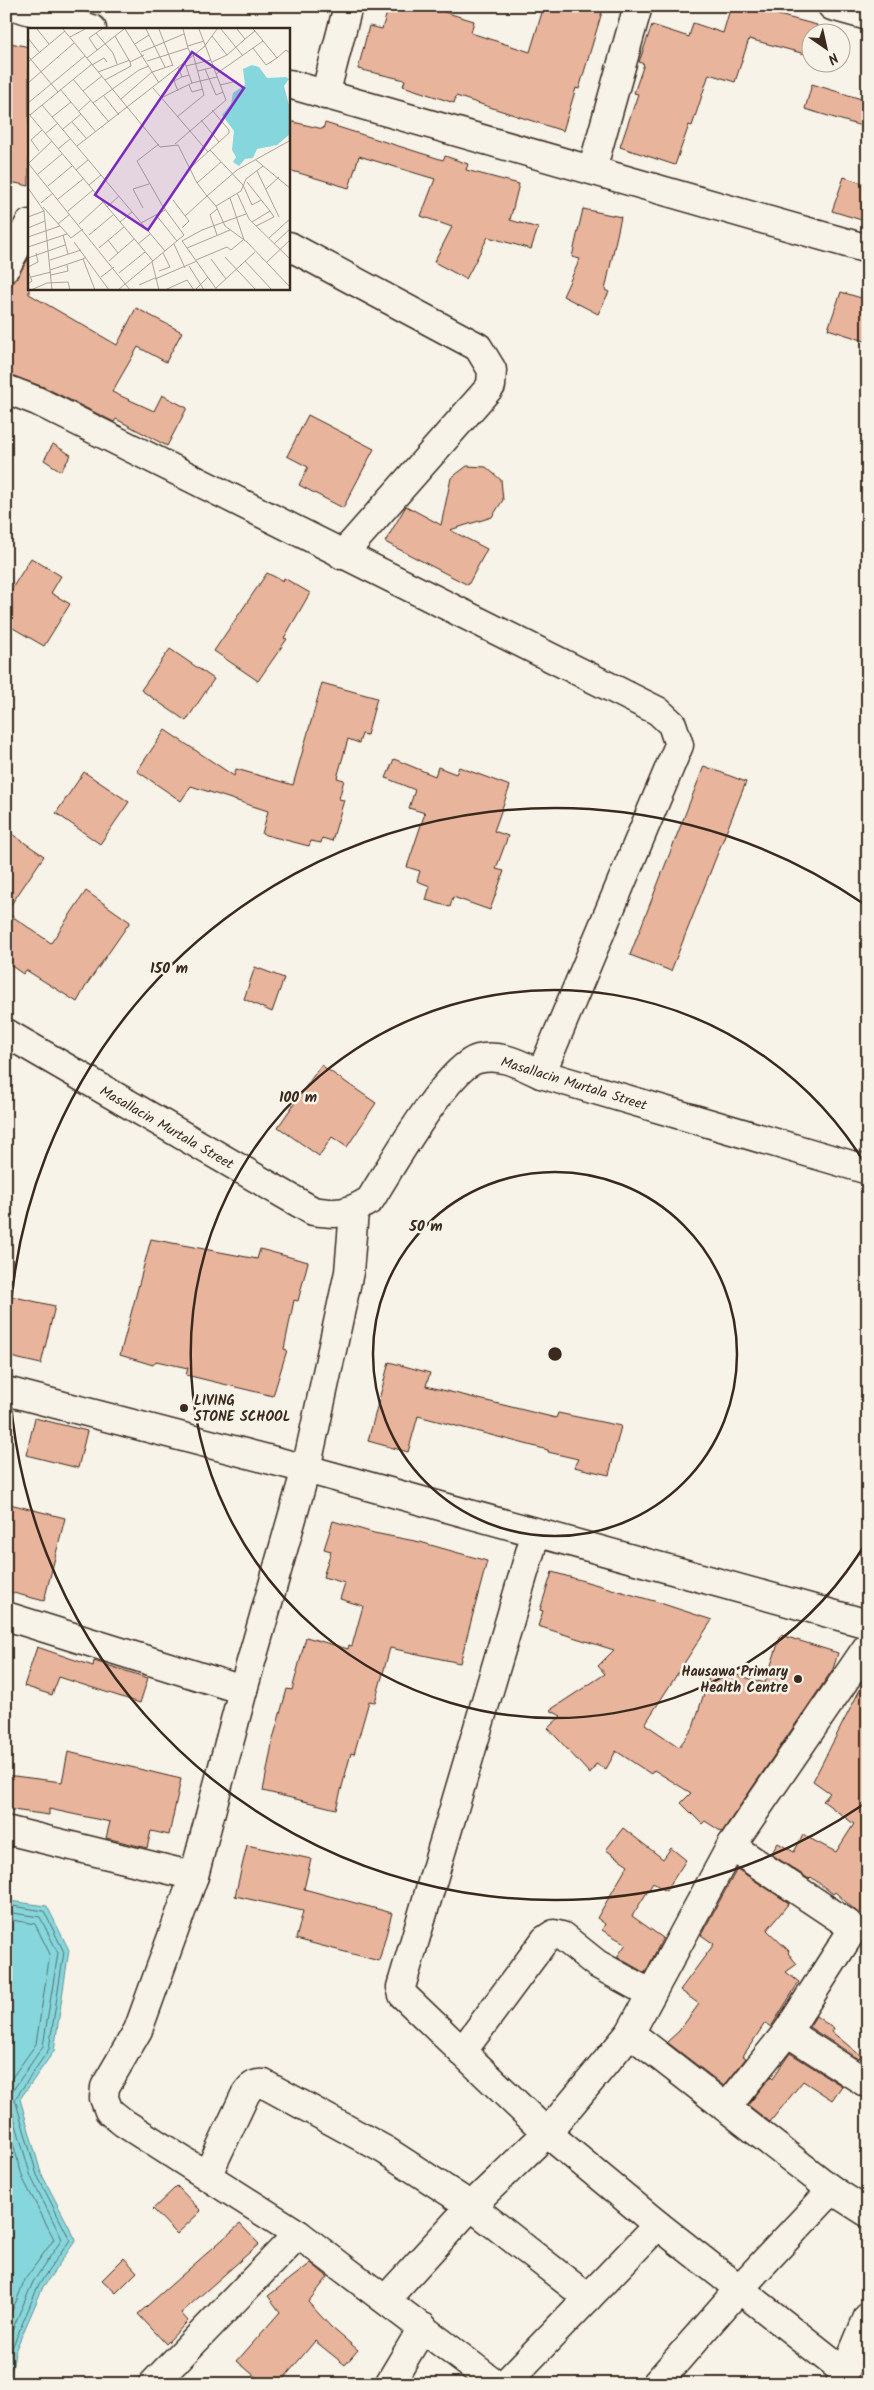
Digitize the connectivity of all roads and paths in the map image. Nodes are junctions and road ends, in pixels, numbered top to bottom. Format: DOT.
graph roads {
  1 [pos="14,6"];
  2 [pos="348,6"];
  3 [pos="638,6"];
  4 [pos="832,6"];
  5 [pos="868,16"];
  6 [pos="89,28"];
  7 [pos="290,84"];
  8 [pos="326,95"];
  9 [pos="592,170"];
  10 [pos="290,247"];
  11 [pos="868,249"];
  12 [pos="6,389"];
  13 [pos="342,555"];
  14 [pos="6,1033"];
  15 [pos="540,1074"];
  16 [pos="868,1170"];
  17 [pos="354,1211"];
  18 [pos="6,1391"];
  19 [pos="306,1469"];
  20 [pos="536,1532"];
  21 [pos="6,1616"];
  22 [pos="868,1624"];
  23 [pos="868,1646"];
  24 [pos="243,1690"];
  25 [pos="6,1830"];
  26 [pos="731,1846"];
  27 [pos="194,1876"];
  28 [pos="860,1922"];
  29 [pos="651,1994"];
  30 [pos="787,2032"];
  31 [pos="630,2033"];
  32 [pos="462,2052"];
  33 [pos="868,2084"];
  34 [pos="726,2108"];
  35 [pos="548,2133"];
  36 [pos="207,2176"];
  37 [pos="832,2190"];
  38 [pos="471,2206"];
  39 [pos="868,2213"];
  40 [pos="658,2225"];
  41 [pos="298,2234"];
  42 [pos="739,2289"];
  43 [pos="588,2298"];
  44 [pos="386,2299"];
  45 [pos="868,2317"];
  46 [pos="423,2327"];
  47 [pos="852,2366"];
  48 [pos="153,2384"];
  49 [pos="389,2384"];
  50 [pos="496,2384"];
  51 [pos="505,2384"];
  52 [pos="656,2384"];
  1 -- 6 [label="street"];
  2 -- 8 [label="street"];
  3 -- 9 [label="street"];
  4 -- 5 [label="street"];
  7 -- 8 [label="street"];
  8 -- 9 [label="street"];
  9 -- 11 [label="street"];
  10 -- 13 [label="street"];
  12 -- 13 [label="street"];
  13 -- 15 [label="street"];
  14 -- 17 [label="street, Masallacin Murtala Street"];
  15 -- 16 [label="street, Masallacin Murtala Street"];
  15 -- 17 [label="street, Masallacin Murtala Street"];
  17 -- 19 [label="street"];
  18 -- 19 [label="street"];
  19 -- 20 [label="street"];
  19 -- 24 [label="street"];
  20 -- 22 [label="street"];
  20 -- 32 [label="street"];
  21 -- 24 [label="street"];
  23 -- 26 [label="street"];
  24 -- 27 [label="street"];
  25 -- 27 [label="street"];
  26 -- 28 [label="street"];
  26 -- 29 [label="street"];
  27 -- 36 [label="street"];
  28 -- 30 [label="street"];
  29 -- 31 [label="street"];
  29 -- 32 [label="street"];
  30 -- 33 [label="street"];
  30 -- 34 [label="street"];
  31 -- 34 [label="street"];
  31 -- 35 [label="street"];
  32 -- 35 [label="street"];
  34 -- 37 [label="street"];
  35 -- 38 [label="street"];
  35 -- 40 [label="street"];
  36 -- 38 [label="street"];
  36 -- 41 [label="street"];
  37 -- 39 [label="street"];
  37 -- 42 [label="street"];
  38 -- 43 [label="street"];
  38 -- 44 [label="street"];
  40 -- 42 [label="street"];
  40 -- 43 [label="street"];
  41 -- 44 [label="street"];
  41 -- 48 [label="street"];
  42 -- 47 [label="street"];
  42 -- 52 [label="street"];
  43 -- 51 [label="street"];
  44 -- 46 [label="street"];
  45 -- 47 [label="street"];
  46 -- 49 [label="street"];
  46 -- 50 [label="street"];
}
